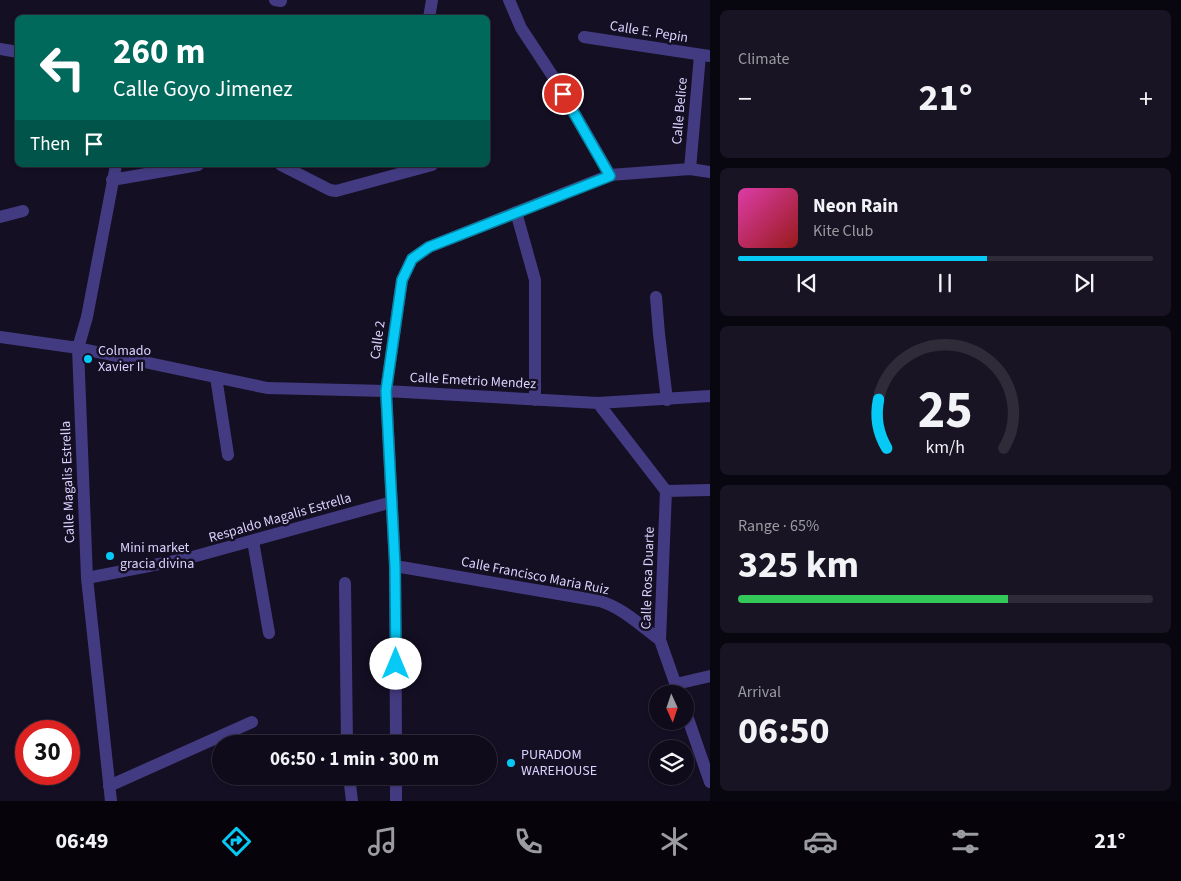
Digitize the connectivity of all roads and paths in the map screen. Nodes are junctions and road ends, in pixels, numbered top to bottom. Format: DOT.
graph roads {
  1 [pos="432,0"];
  2 [pos="509,0"];
  3 [pos="430,15"];
  4 [pos="584,37"];
  5 [pos="0,49"];
  6 [pos="15,52"];
  7 [pos="705,56"];
  8 [pos="115,167"];
  9 [pos="187,167"];
  10 [pos="425,167"];
  11 [pos="299,169"];
  12 [pos="690,169"];
  13 [pos="710,172"];
  14 [pos="610,176"];
  15 [pos="112,180"];
  16 [pos="23,211"];
  17 [pos="516,212"];
  18 [pos="0,216"];
  19 [pos="656,297"];
  20 [pos="0,337"];
  21 [pos="78,348"];
  22 [pos="216,376"];
  23 [pos="386,391"];
  24 [pos="710,396"];
  25 [pos="535,400"];
  26 [pos="668,400"];
  27 [pos="598,403"];
  28 [pos="228,455"];
  29 [pos="710,490"];
  30 [pos="666,491"];
  31 [pos="392,502"];
  32 [pos="254,541"];
  33 [pos="395,566"];
  34 [pos="87,578"];
  35 [pos="345,583"];
  36 [pos="269,633"];
  37 [pos="660,640"];
  38 [pos="710,676"];
  39 [pos="677,685"];
  40 [pos="688,685"];
  41 [pos="252,722"];
  42 [pos="692,730"];
  43 [pos="347,735"];
  44 [pos="396,735"];
  45 [pos="708,773"];
  46 [pos="350,785"];
  47 [pos="396,785"];
  48 [pos="109,786"];
  49 [pos="111,801"];
  50 [pos="352,801"];
  51 [pos="396,801"];
  1 -- 3 [label="street"];
  2 -- 14 [label="street"];
  4 -- 7 [label="street, Calle E. Pepin"];
  5 -- 6 [label="street"];
  7 -- 12 [label="street, Calle Belice"];
  8 -- 15 [label="street, Calle Magalis Estrella"];
  9 -- 15 [label="street"];
  10 -- 11 [label="street"];
  12 -- 13 [label="street, Calle 2"];
  12 -- 14 [label="street, Calle 2"];
  14 -- 17 [label="street, Calle 2"];
  15 -- 21 [label="street, Calle Magalis Estrella"];
  16 -- 18 [label="street"];
  17 -- 23 [label="street, Calle 2"];
  17 -- 25 [label="street"];
  19 -- 26 [label="street"];
  20 -- 21 [label="street, Calle Emetrio Mendez"];
  21 -- 22 [label="street, Calle Emetrio Mendez"];
  21 -- 34 [label="street, Calle Magalis Estrella"];
  22 -- 23 [label="street, Calle Emetrio Mendez"];
  22 -- 28 [label="street"];
  23 -- 25 [label="street, Calle Emetrio Mendez"];
  23 -- 31 [label="street, Calle 2"];
  24 -- 26 [label="street, Calle Emetrio Mendez"];
  25 -- 27 [label="street, Calle Emetrio Mendez"];
  26 -- 27 [label="street, Calle Emetrio Mendez"];
  27 -- 30 [label="street"];
  29 -- 30 [label="street"];
  30 -- 37 [label="street, Calle Rosa Duarte"];
  31 -- 32 [label="street, Respaldo Magalis Estrella"];
  31 -- 33 [label="street, Calle 2"];
  32 -- 34 [label="street, Respaldo Magalis Estrella"];
  32 -- 36 [label="street"];
  33 -- 37 [label="street, Calle Francisco Maria Ruiz"];
  33 -- 44 [label="street, Calle 2"];
  34 -- 48 [label="street, Calle Magalis Estrella"];
  35 -- 43 [label="street"];
  37 -- 39 [label="street, Calle Rosa Duarte"];
  38 -- 40 [label="street"];
  41 -- 48 [label="street"];
  42 -- 45 [label="street"];
  46 -- 50 [label="street"];
  47 -- 51 [label="street"];
  48 -- 49 [label="street, Calle Magalis Estrella"];
}
